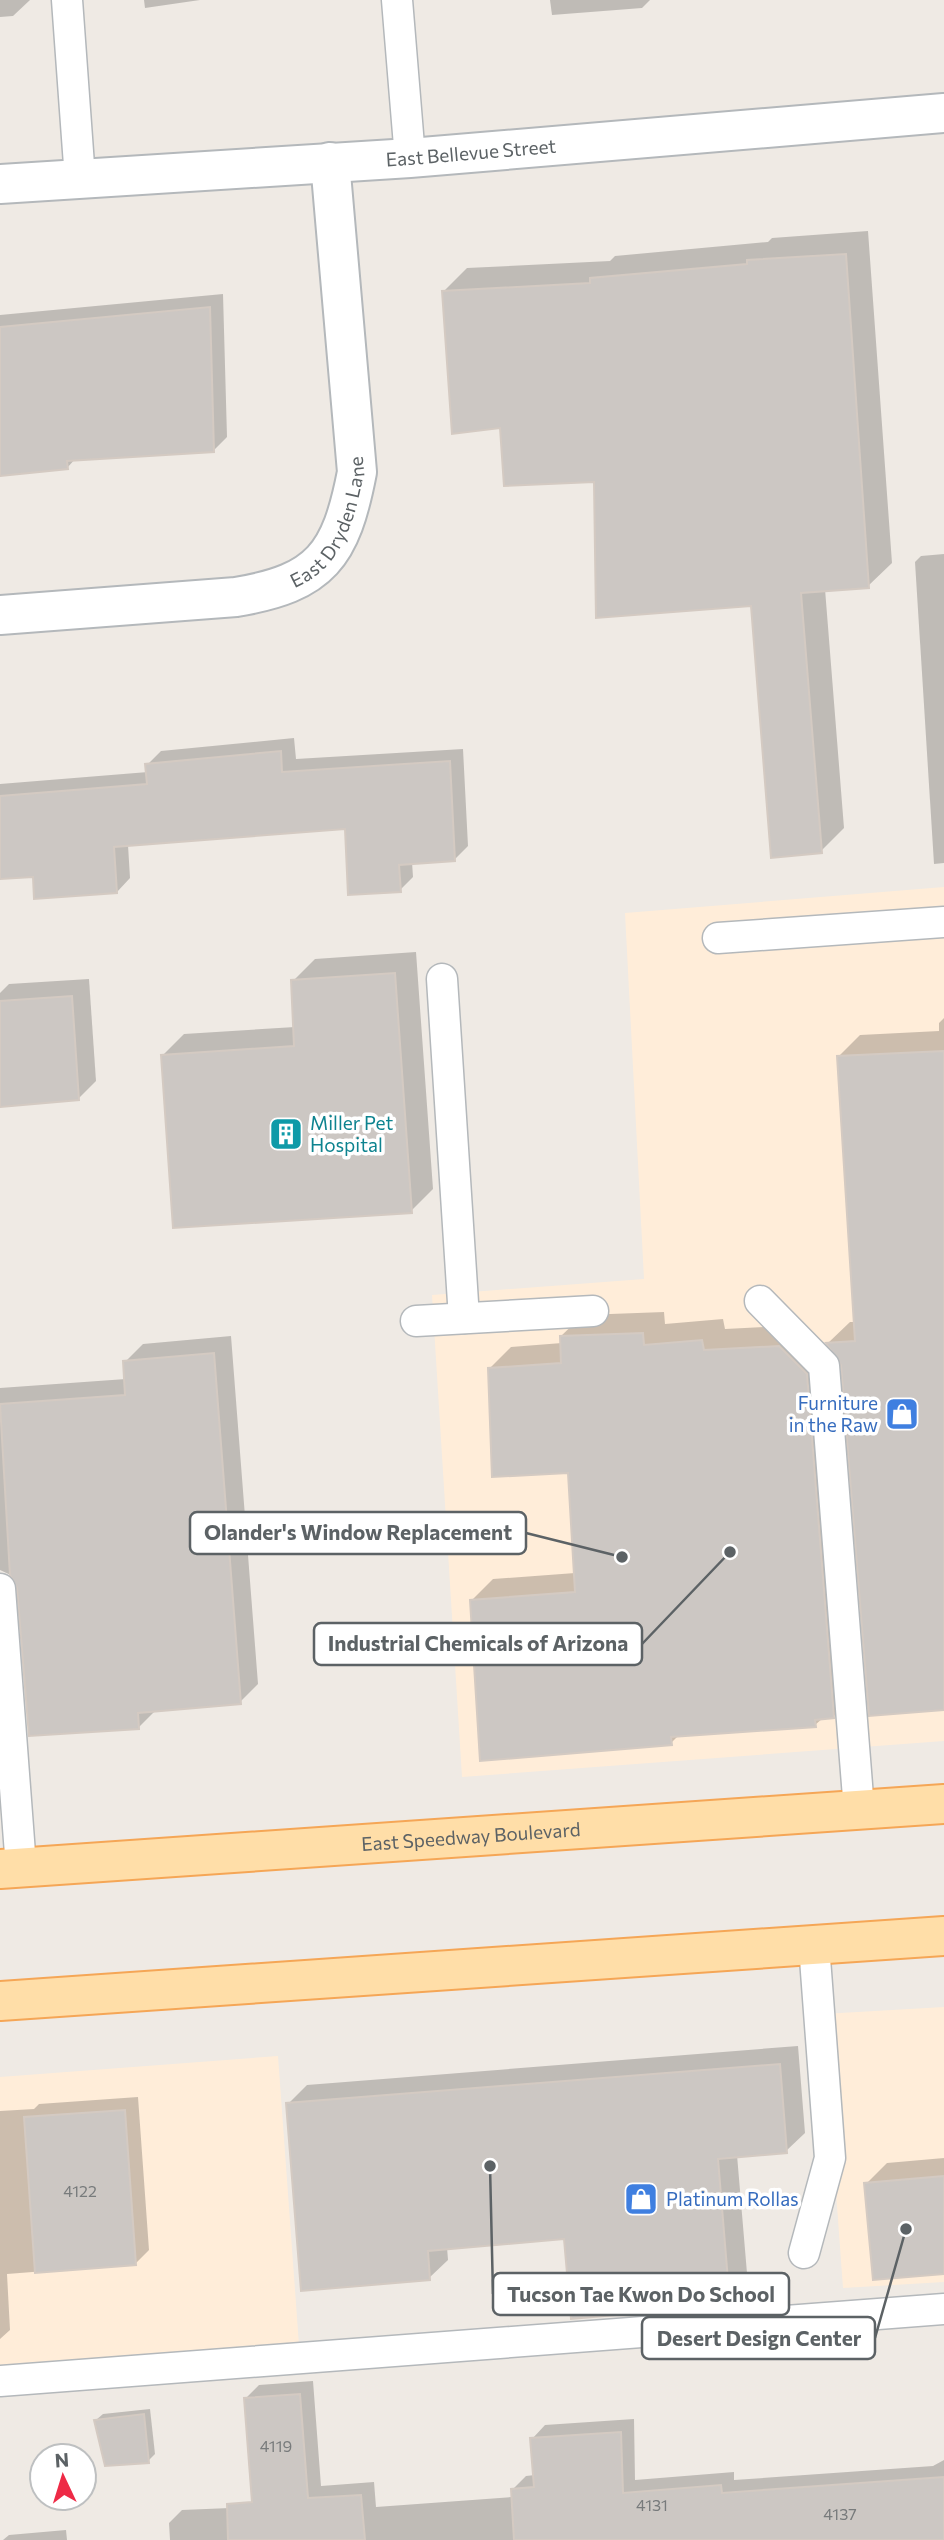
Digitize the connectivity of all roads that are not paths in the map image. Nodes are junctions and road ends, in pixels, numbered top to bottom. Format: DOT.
graph roads {
  1 [pos="66,0"];
  2 [pos="397,0"];
  3 [pos="944,113"];
  4 [pos="410,158"];
  5 [pos="330,162"];
  6 [pos="80,179"];
  7 [pos="0,184"];
  8 [pos="0,615"];
  9 [pos="944,922"];
  10 [pos="719,938"];
  11 [pos="442,979"];
  12 [pos="760,1301"];
  13 [pos="593,1311"];
  14 [pos="464,1318"];
  15 [pos="416,1321"];
  16 [pos="0,1588"];
  17 [pos="944,1804"];
  18 [pos="859,1810"];
  19 [pos="10,1868"];
  20 [pos="944,1936"];
  21 [pos="814,1945"];
  22 [pos="0,2001"];
  23 [pos="804,2253"];
  24 [pos="944,2309"];
  25 [pos="0,2381"];
  1 -- 6 [label="lane"];
  2 -- 4 [label="lane"];
  3 -- 4 [label="street, East Bellevue Street"];
  4 -- 5 [label="street, East Bellevue Street"];
  5 -- 6 [label="street, East Bellevue Street"];
  5 -- 8 [label="street, East Dryden Lane"];
  6 -- 7 [label="street, East Bellevue Street"];
  9 -- 10 [label="lane"];
  11 -- 14 [label="lane"];
  12 -- 18 [label="lane"];
  13 -- 14 [label="lane"];
  14 -- 15 [label="lane"];
  16 -- 19 [label="lane"];
  17 -- 18 [label="main road, East Speedway Boulevard"];
  18 -- 19 [label="main road, East Speedway Boulevard"];
  20 -- 21 [label="main road"];
  21 -- 22 [label="main road"];
  21 -- 23 [label="lane"];
  24 -- 25 [label="lane"];
}
